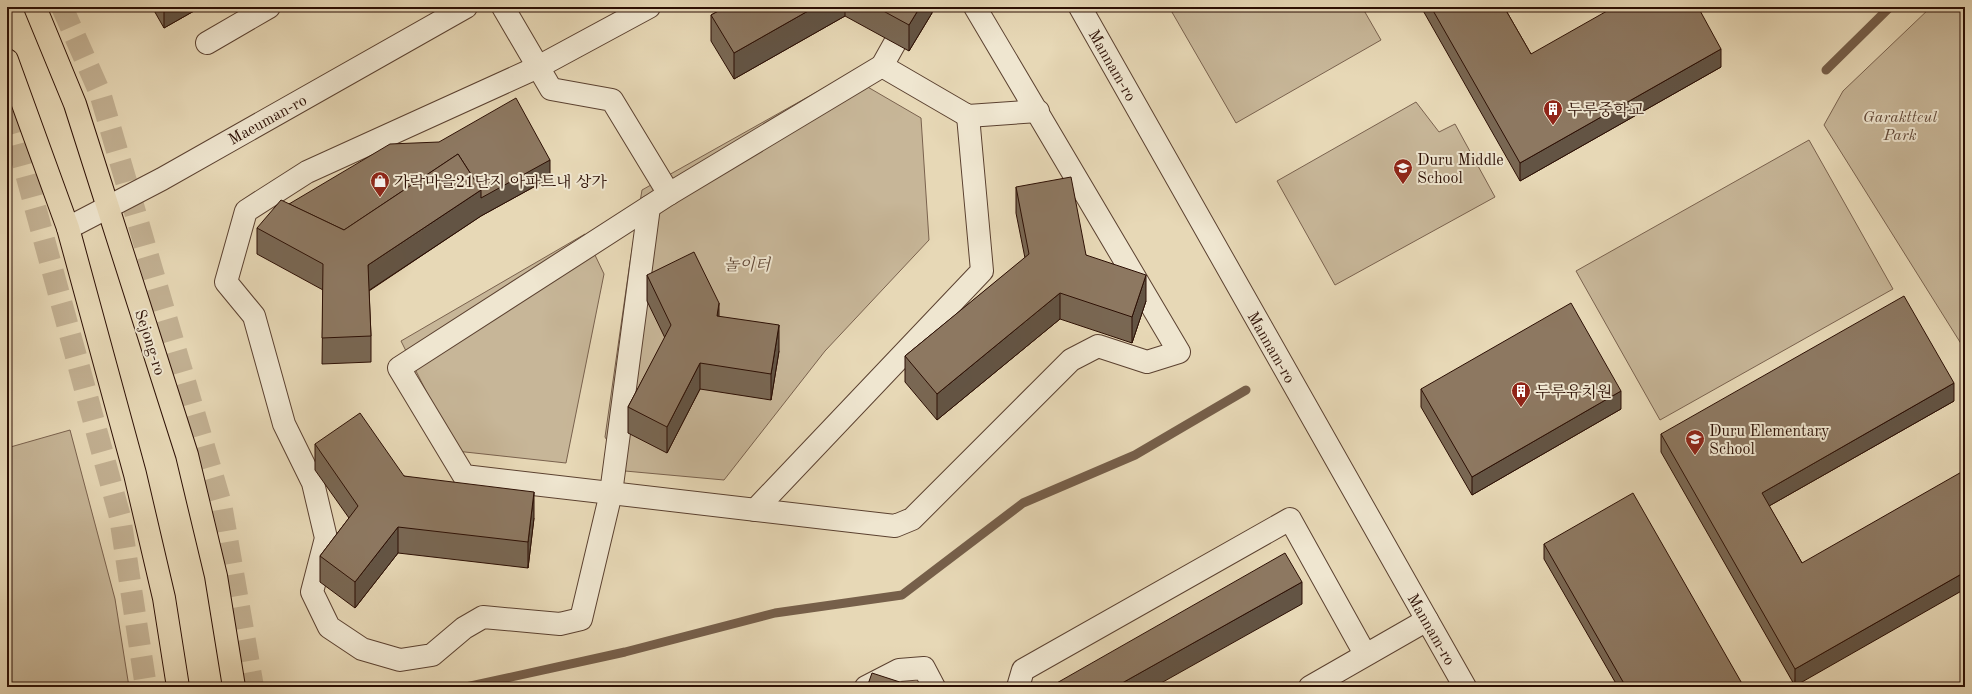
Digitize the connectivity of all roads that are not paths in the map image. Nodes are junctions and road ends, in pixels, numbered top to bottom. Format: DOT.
graph roads {
  1 [pos="35,7"];
  2 [pos="269,7"];
  3 [pos="466,7"];
  4 [pos="503,7"];
  5 [pos="649,7"];
  6 [pos="915,7"];
  7 [pos="975,7"];
  8 [pos="1080,7"];
  9 [pos="207,43"];
  10 [pos="7,60"];
  11 [pos="882,66"];
  12 [pos="538,67"];
  13 [pos="1038,111"];
  14 [pos="968,116"];
  15 [pos="669,194"];
  16 [pos="109,207"];
  17 [pos="649,207"];
  18 [pos="68,228"];
  19 [pos="611,494"];
  20 [pos="755,510"];
  21 [pos="1427,620"];
  22 [pos="1365,654"];
  23 [pos="178,687"];
  24 [pos="234,687"];
  25 [pos="866,687"];
  26 [pos="934,687"];
  27 [pos="1018,687"];
  28 [pos="1310,687"];
  29 [pos="1465,687"];
  1 -- 16 [label="main road, Sejong-ro"];
  2 -- 9 [label="street"];
  3 -- 16 [label="street, Maeuman-ro"];
  4 -- 12 [label="street"];
  5 -- 12 [label="street"];
  6 -- 11 [label="street"];
  7 -- 13 [label="street"];
  8 -- 21 [label="street, Mannam-ro"];
  10 -- 18 [label="main road"];
  11 -- 14 [label="street"];
  11 -- 15 [label="street"];
  12 -- 15 [label="street"];
  12 -- 19 [label="street"];
  13 -- 14 [label="street"];
  13 -- 20 [label="street"];
  14 -- 20 [label="street"];
  15 -- 17 [label="street"];
  16 -- 18 [label="street, Maeuman-ro"];
  16 -- 24 [label="main road, Sejong-ro"];
  17 -- 19 [label="street"];
  17 -- 19 [label="street"];
  18 -- 23 [label="main road"];
  19 -- 20 [label="street"];
  21 -- 22 [label="street"];
  21 -- 29 [label="street, Mannam-ro"];
  22 -- 27 [label="street"];
  22 -- 28 [label="street"];
  25 -- 26 [label="street"];
}
